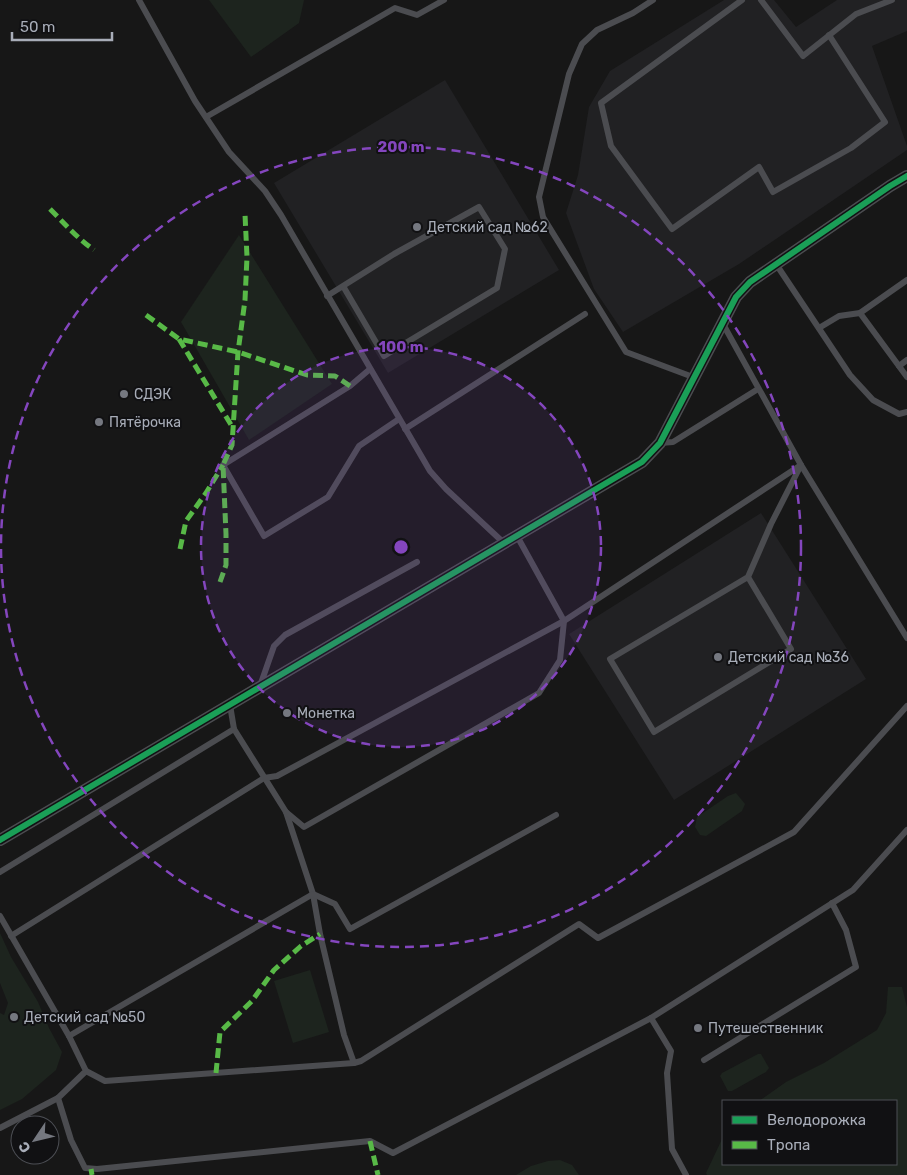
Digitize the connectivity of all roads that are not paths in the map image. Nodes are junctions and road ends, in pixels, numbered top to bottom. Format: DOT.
graph roads {
  1 [pos="139,0"];
  2 [pos="444,0"];
  3 [pos="653,0"];
  4 [pos="742,0"];
  5 [pos="761,0"];
  6 [pos="892,0"];
  7 [pos="829,35"];
  8 [pos="206,117"];
  9 [pos="907,176"];
  10 [pos="776,264"];
  11 [pos="907,280"];
  12 [pos="343,286"];
  13 [pos="327,296"];
  14 [pos="860,313"];
  15 [pos="585,314"];
  16 [pos="722,324"];
  17 [pos="819,328"];
  18 [pos="907,360"];
  19 [pos="899,366"];
  20 [pos="370,369"];
  21 [pos="907,376"];
  22 [pos="693,377"];
  23 [pos="758,389"];
  24 [pos="907,412"];
  25 [pos="399,419"];
  26 [pos="405,429"];
  27 [pos="660,444"];
  28 [pos="801,465"];
  29 [pos="517,536"];
  30 [pos="504,543"];
  31 [pos="417,562"];
  32 [pos="748,577"];
  33 [pos="564,621"];
  34 [pos="907,638"];
  35 [pos="260,687"];
  36 [pos="230,705"];
  37 [pos="907,706"];
  38 [pos="234,729"];
  39 [pos="264,778"];
  40 [pos="286,812"];
  41 [pos="556,815"];
  42 [pos="907,830"];
  43 [pos="0,840"];
  44 [pos="0,872"];
  45 [pos="314,894"];
  46 [pos="832,904"];
  47 [pos="0,916"];
  48 [pos="11,936"];
  49 [pos="651,1018"];
  50 [pos="69,1036"];
  51 [pos="704,1060"];
  52 [pos="354,1063"];
  53 [pos="86,1070"];
  54 [pos="58,1098"];
  55 [pos="0,1128"];
  56 [pos="85,1168"];
  57 [pos="80,1175"];
  58 [pos="686,1175"];
  1 -- 8 [label="lane"];
  2 -- 8 [label="lane"];
  3 -- 22 [label="lane"];
  4 -- 7 [label="lane"];
  5 -- 7 [label="lane"];
  6 -- 7 [label="lane"];
  8 -- 13 [label="lane"];
  9 -- 10 [label="street"];
  10 -- 16 [label="street"];
  10 -- 17 [label="lane"];
  11 -- 14 [label="lane"];
  12 -- 12 [label="lane"];
  12 -- 13 [label="lane"];
  13 -- 20 [label="lane"];
  14 -- 17 [label="lane"];
  14 -- 19 [label="lane"];
  15 -- 26 [label="lane"];
  16 -- 22 [label="street"];
  16 -- 23 [label="lane"];
  17 -- 24 [label="lane"];
  18 -- 19 [label="lane"];
  19 -- 21 [label="lane"];
  20 -- 25 [label="lane"];
  20 -- 25 [label="lane"];
  22 -- 27 [label="street"];
  23 -- 27 [label="lane"];
  23 -- 28 [label="lane"];
  25 -- 26 [label="lane"];
  26 -- 30 [label="lane"];
  27 -- 29 [label="street"];
  28 -- 32 [label="lane"];
  28 -- 33 [label="lane"];
  28 -- 34 [label="lane"];
  29 -- 30 [label="street"];
  29 -- 33 [label="lane"];
  30 -- 35 [label="street"];
  31 -- 35 [label="lane"];
  32 -- 32 [label="lane"];
  33 -- 39 [label="lane"];
  33 -- 40 [label="lane"];
  35 -- 36 [label="street"];
  36 -- 38 [label="lane"];
  36 -- 43 [label="street"];
  37 -- 52 [label="lane"];
  38 -- 39 [label="lane"];
  38 -- 44 [label="lane"];
  39 -- 40 [label="lane"];
  39 -- 48 [label="lane"];
  40 -- 45 [label="lane"];
  41 -- 45 [label="lane"];
  42 -- 46 [label="lane"];
  45 -- 50 [label="lane"];
  45 -- 52 [label="lane"];
  46 -- 49 [label="lane"];
  46 -- 51 [label="lane"];
  47 -- 48 [label="lane"];
  48 -- 50 [label="lane"];
  49 -- 56 [label="lane"];
  49 -- 58 [label="lane"];
  50 -- 53 [label="lane"];
  52 -- 53 [label="lane"];
  53 -- 54 [label="lane"];
  54 -- 55 [label="lane"];
  54 -- 56 [label="lane"];
  56 -- 57 [label="lane"];
}
